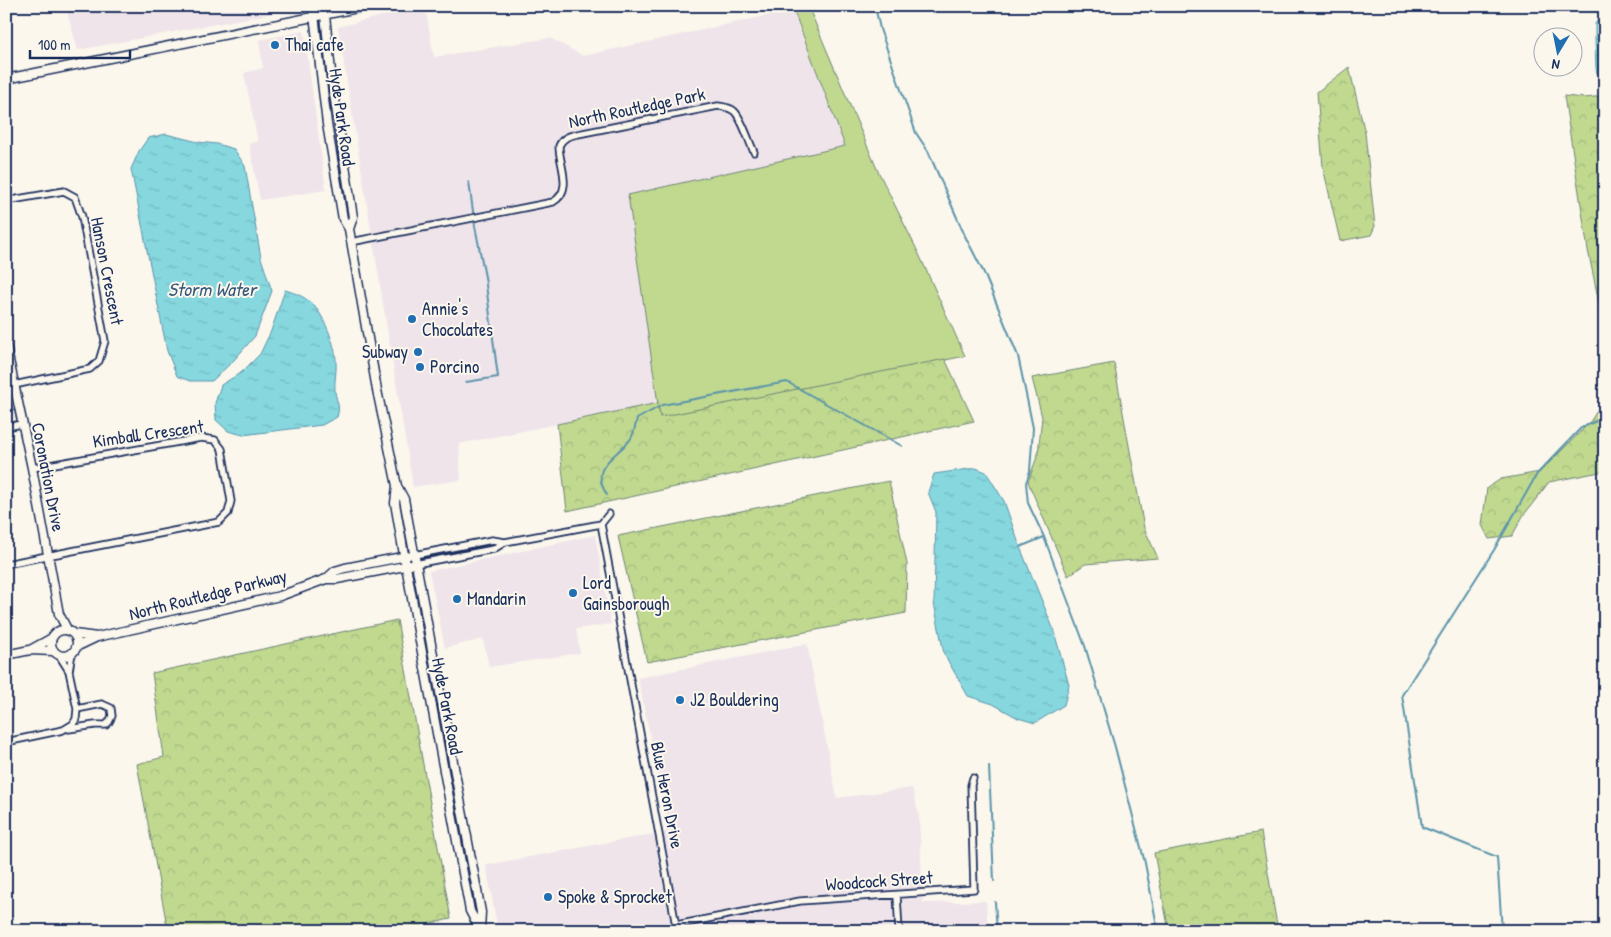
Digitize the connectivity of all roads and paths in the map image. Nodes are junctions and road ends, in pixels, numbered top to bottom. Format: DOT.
graph roads {
  1 [pos="313,6"];
  2 [pos="367,6"];
  3 [pos="324,10"];
  4 [pos="314,17"];
  5 [pos="6,79"];
  6 [pos="754,152"];
  7 [pos="6,201"];
  8 [pos="349,229"];
  9 [pos="352,242"];
  10 [pos="6,346"];
  11 [pos="14,385"];
  12 [pos="22,424"];
  13 [pos="6,427"];
  14 [pos="32,468"];
  15 [pos="397,486"];
  16 [pos="609,514"];
  17 [pos="601,524"];
  18 [pos="505,542"];
  19 [pos="414,554"];
  20 [pos="48,555"];
  21 [pos="404,556"];
  22 [pos="6,564"];
  23 [pos="416,564"];
  24 [pos="406,566"];
  25 [pos="326,579"];
  26 [pos="59,614"];
  27 [pos="71,633"];
  28 [pos="54,635"];
  29 [pos="97,637"];
  30 [pos="30,650"];
  31 [pos="74,650"];
  32 [pos="56,653"];
  33 [pos="6,655"];
  34 [pos="69,671"];
  35 [pos="77,709"];
  36 [pos="66,729"];
  37 [pos="6,742"];
  38 [pos="973,778"];
  39 [pos="897,895"];
  40 [pos="677,928"];
  41 [pos="480,930"];
  42 [pos="899,931"];
  1 -- 4 [label="main road, Hyde Park Road"];
  2 -- 3 [label="main road"];
  3 -- 4 [label="main road"];
  3 -- 8 [label="main road, Hyde Park Road"];
  4 -- 5 [label="main road"];
  4 -- 8 [label="main road, Hyde Park Road"];
  6 -- 9 [label="street, North Routledge Park"];
  7 -- 11 [label="street, Hanson Crescent"];
  8 -- 9 [label="main road, Hyde Park Road"];
  9 -- 15 [label="main road, Hyde Park Road"];
  10 -- 11 [label="main road, Coronation Drive"];
  11 -- 12 [label="main road, Coronation Drive"];
  12 -- 13 [label="street"];
  12 -- 14 [label="main road, Coronation Drive"];
  14 -- 20 [label="main road, Coronation Drive"];
  14 -- 20 [label="street, Kimball Crescent"];
  15 -- 19 [label="main road, Hyde Park Road"];
  15 -- 21 [label="main road, Hyde Park Road"];
  16 -- 17 [label="street"];
  17 -- 18 [label="street"];
  17 -- 40 [label="street, Blue Heron Drive"];
  18 -- 19 [label="street"];
  18 -- 23 [label="street"];
  19 -- 21 [label="main road, North Routledge Parkway"];
  19 -- 23 [label="main road, Hyde Park Road"];
  20 -- 22 [label="street, Kimball Crescent"];
  20 -- 26 [label="main road, Coronation Drive"];
  21 -- 24 [label="main road, Hyde Park Road"];
  21 -- 25 [label="main road, North Routledge Parkway"];
  23 -- 24 [label="main road, North Routledge Parkway"];
  23 -- 41 [label="main road, Hyde Park Road"];
  24 -- 25 [label="main road, North Routledge Parkway"];
  24 -- 41 [label="main road, Hyde Park Road"];
  25 -- 29 [label="main road, North Routledge Parkway"];
  26 -- 27 [label="main road, Coronation Drive"];
  26 -- 28 [label="main road, Coronation Drive"];
  27 -- 28 [label="main road"];
  27 -- 29 [label="main road, North Routledge Parkway"];
  27 -- 31 [label="main road"];
  28 -- 30 [label="main road"];
  28 -- 32 [label="main road"];
  29 -- 31 [label="main road, North Routledge Parkway"];
  30 -- 32 [label="main road"];
  30 -- 33 [label="main road"];
  31 -- 32 [label="main road"];
  31 -- 34 [label="street"];
  32 -- 34 [label="street"];
  34 -- 35 [label="street"];
  35 -- 36 [label="street"];
  35 -- 36 [label="street"];
  36 -- 37 [label="street"];
  38 -- 39 [label="street, Woodcock Street"];
  39 -- 40 [label="street, Woodcock Street"];
  39 -- 42 [label="street"];
}
